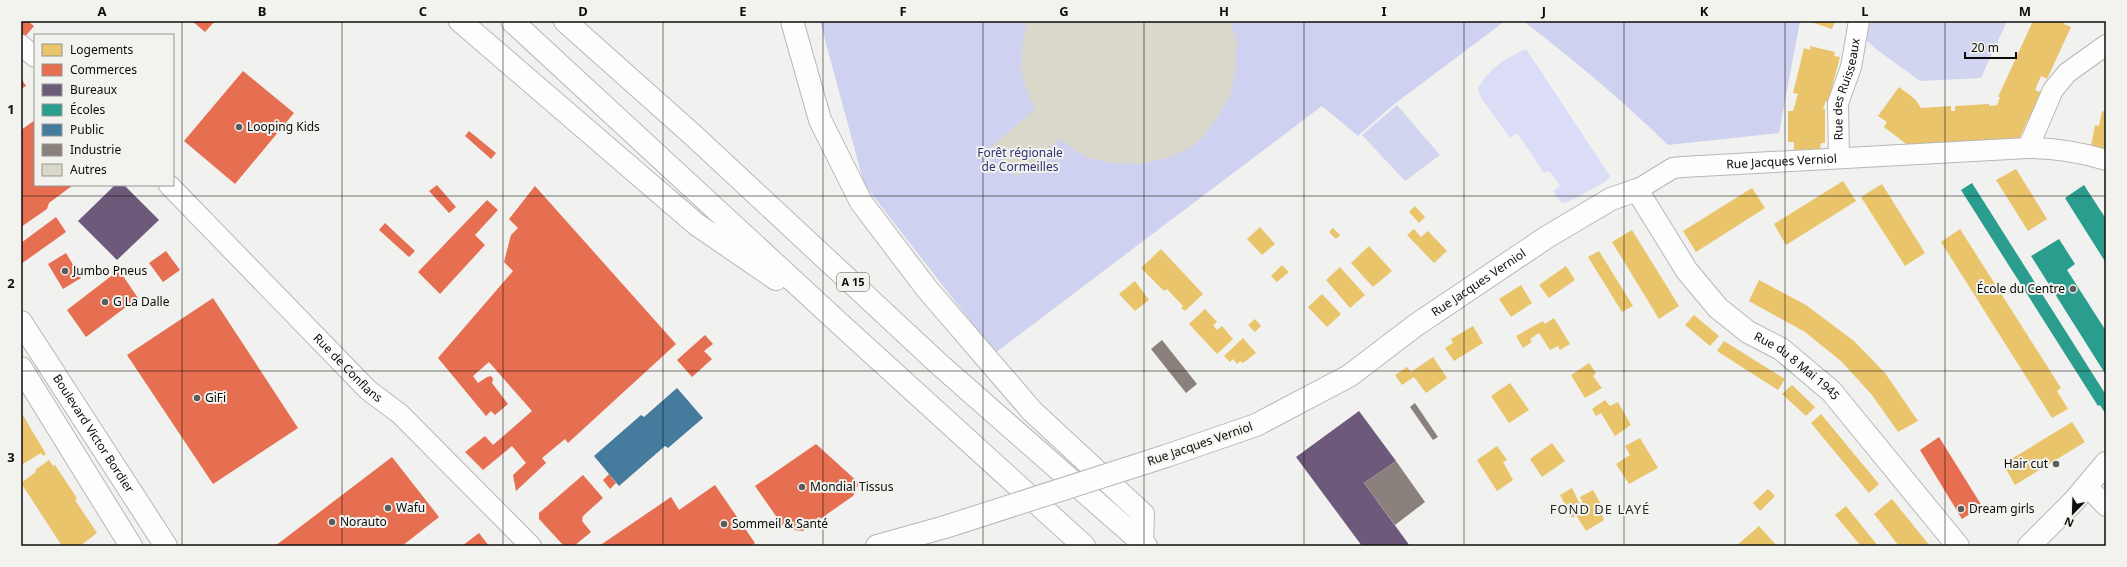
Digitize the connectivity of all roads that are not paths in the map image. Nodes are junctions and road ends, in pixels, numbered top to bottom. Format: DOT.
graph roads {
  1 [pos="460,21"];
  2 [pos="512,21"];
  3 [pos="565,21"];
  4 [pos="792,21"];
  5 [pos="1859,21"];
  6 [pos="21,45"];
  7 [pos="2106,45"];
  8 [pos="34,56"];
  9 [pos="2028,148"];
  10 [pos="1839,158"];
  11 [pos="2106,160"];
  12 [pos="170,186"];
  13 [pos="1637,190"];
  14 [pos="21,322"];
  15 [pos="839,323"];
  16 [pos="21,368"];
  17 [pos="2106,463"];
  18 [pos="2087,486"];
  19 [pos="2106,506"];
  20 [pos="1144,544"];
  21 [pos="131,546"];
  22 [pos="166,546"];
  23 [pos="531,546"];
  24 [pos="877,546"];
  25 [pos="1084,546"];
  26 [pos="1958,546"];
  27 [pos="2029,546"];
  1 -- 15 [label="main road"];
  2 -- 15 [label="main road"];
  3 -- 20 [label="main road, A 15"];
  4 -- 20 [label="main road"];
  5 -- 10 [label="street, Rue des Ruisseaux"];
  6 -- 8 [label="street"];
  7 -- 9 [label="street"];
  9 -- 10 [label="street, Rue Jacques Verniol"];
  9 -- 11 [label="street, Rue Jacques Verniol"];
  10 -- 13 [label="street, Rue Jacques Verniol"];
  12 -- 23 [label="street, Rue de Conflans"];
  13 -- 24 [label="main road, Rue Jacques Verniol, bridge"];
  13 -- 26 [label="main road, Rue du 8 Mai 1945"];
  14 -- 22 [label="main road, Boulevard Victor Bordier"];
  15 -- 25 [label="main road"];
  16 -- 21 [label="main road, Boulevard Victor Bordier"];
  17 -- 18 [label="main road"];
  18 -- 19 [label="street"];
  18 -- 27 [label="main road"];
}
